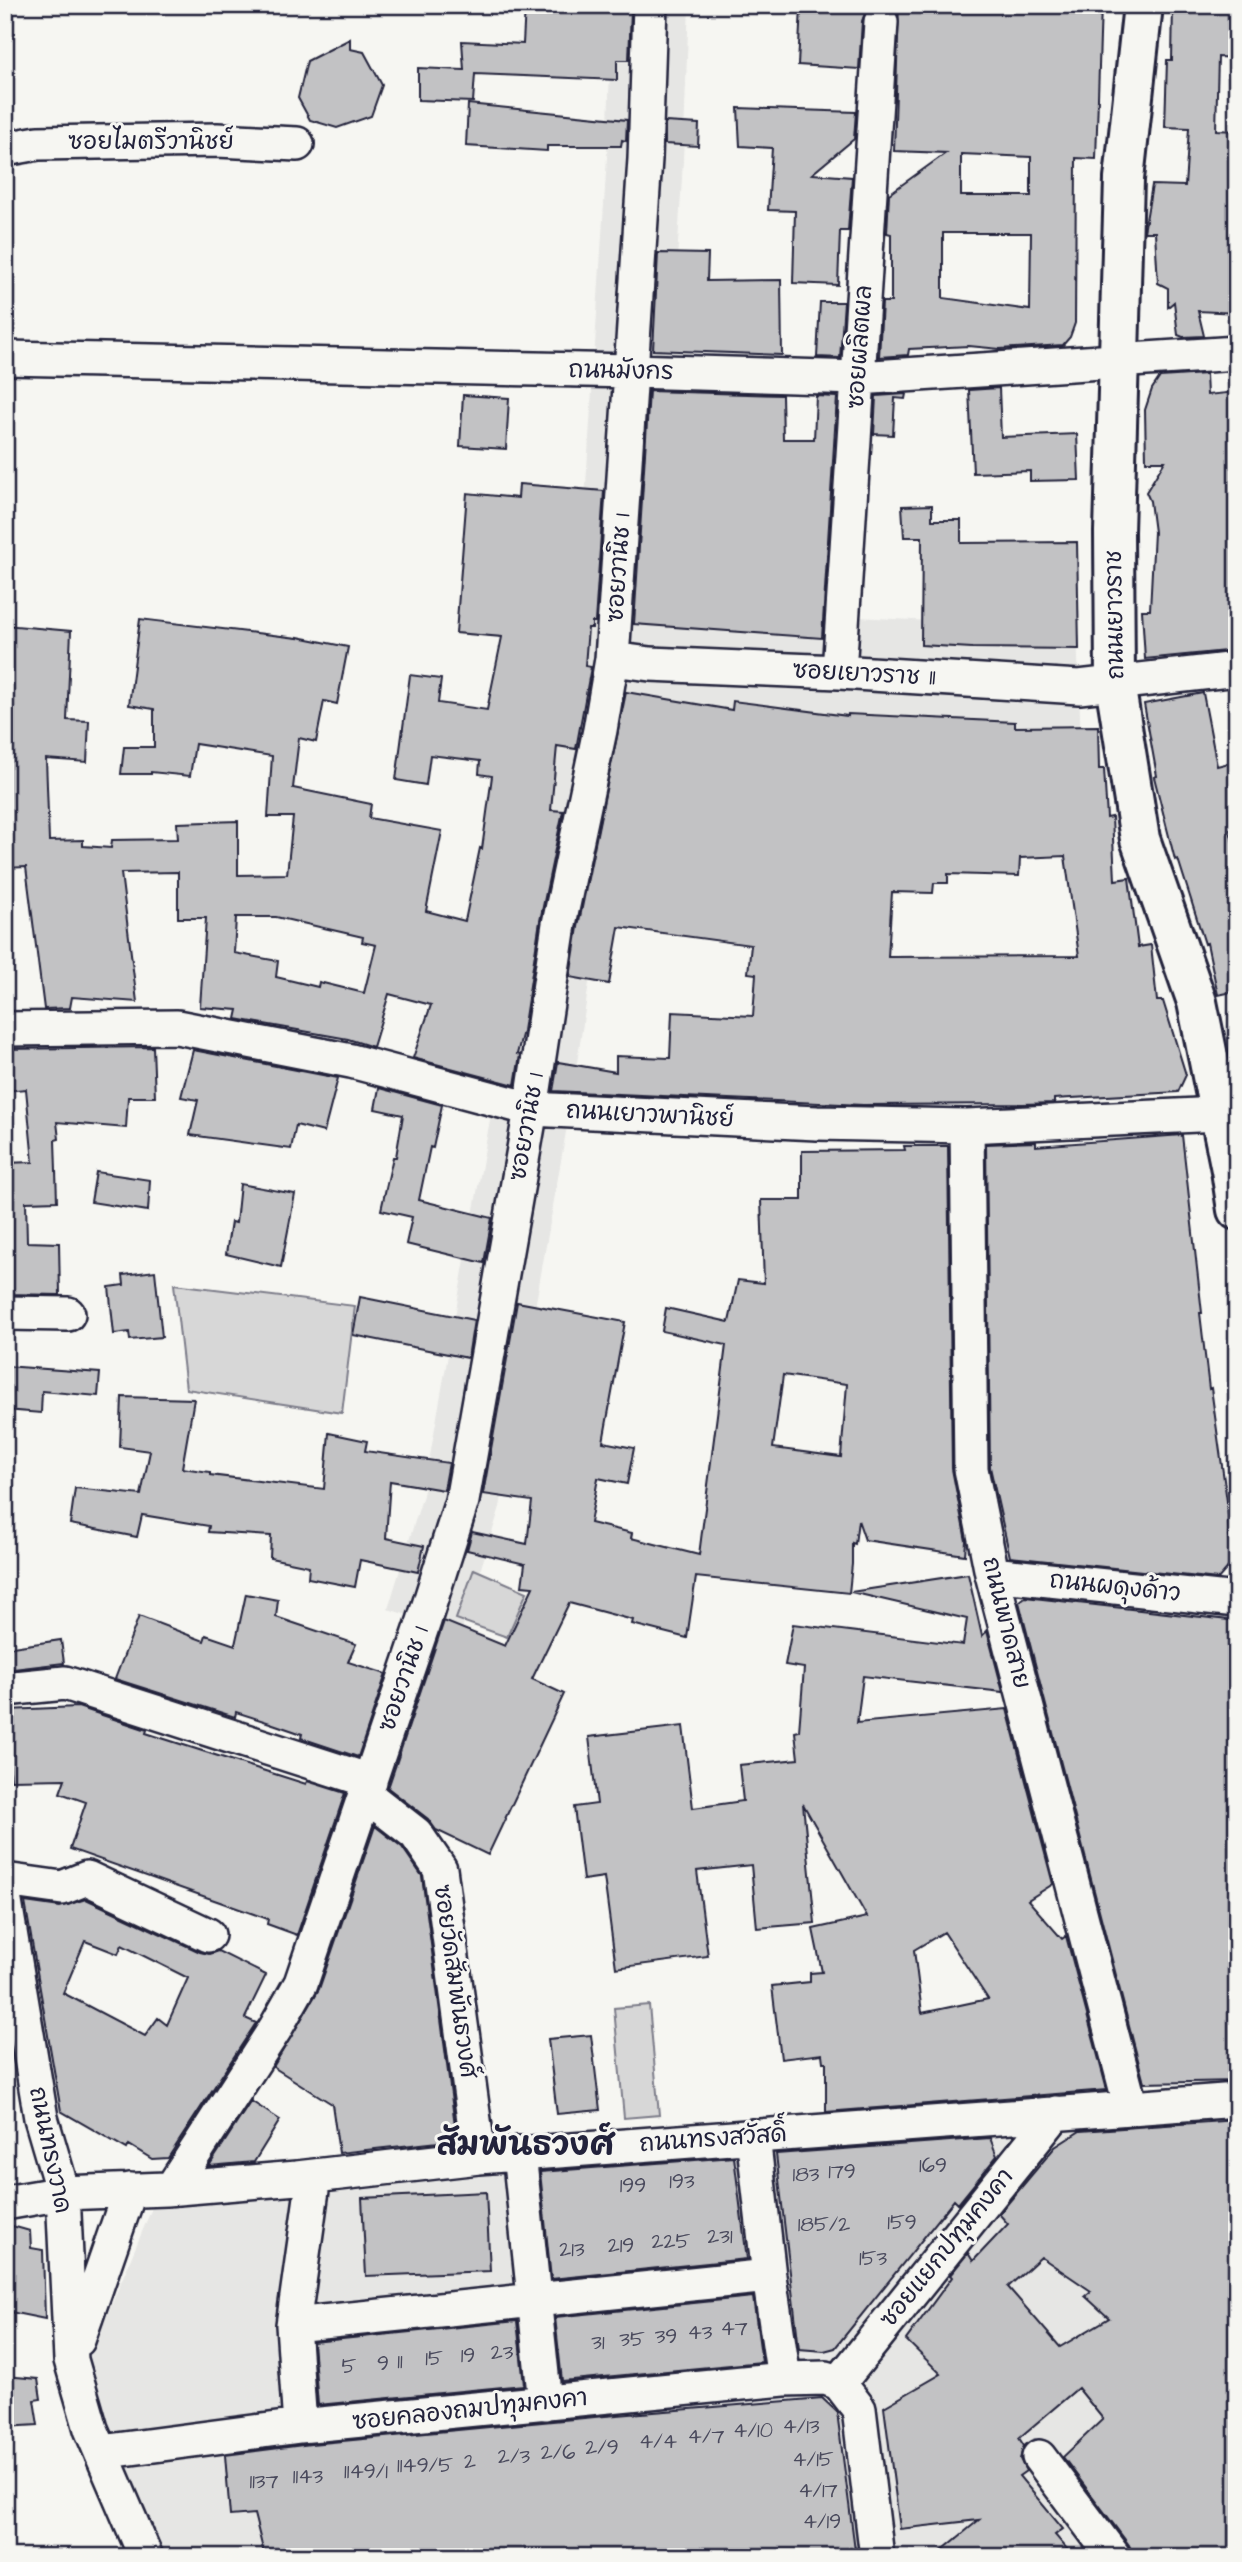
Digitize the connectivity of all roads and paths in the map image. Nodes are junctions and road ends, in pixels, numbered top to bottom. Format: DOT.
graph roads {
  1 [pos="650,5"];
  2 [pos="1143,5"];
  3 [pos="881,22"];
  4 [pos="297,144"];
  5 [pos="5,149"];
  6 [pos="1237,353"];
  7 [pos="5,358"];
  8 [pos="1119,360"];
  9 [pos="632,371"];
  10 [pos="858,378"];
  11 [pos="612,659"];
  12 [pos="1237,669"];
  13 [pos="839,672"];
  14 [pos="1115,683"];
  15 [pos="5,1029"];
  16 [pos="531,1109"];
  17 [pos="1219,1114"];
  18 [pos="967,1126"];
  19 [pos="1234,1169"];
  20 [pos="1237,1210"];
  21 [pos="5,1313"];
  22 [pos="68,1314"];
  23 [pos="992,1574"];
  24 [pos="1237,1600"];
  25 [pos="5,1689"];
  26 [pos="368,1788"];
  27 [pos="5,1880"];
  28 [pos="5,1902"];
  29 [pos="8,1935"];
  30 [pos="208,1935"];
  31 [pos="1237,2101"];
  32 [pos="1132,2108"];
  33 [pos="1056,2113"];
  34 [pos="753,2136"];
  35 [pos="520,2153"];
  36 [pos="479,2157"];
  37 [pos="314,2176"];
  38 [pos="172,2188"];
  39 [pos="130,2190"];
  40 [pos="63,2193"];
  41 [pos="5,2203"];
  42 [pos="769,2276"];
  43 [pos="534,2301"];
  44 [pos="293,2325"];
  45 [pos="71,2360"];
  46 [pos="784,2379"];
  47 [pos="839,2384"];
  48 [pos="545,2403"];
  49 [pos="300,2426"];
  50 [pos="101,2452"];
  51 [pos="1040,2457"];
  52 [pos="146,2557"];
  53 [pos="877,2557"];
  54 [pos="1114,2557"];
  1 -- 9 [label="street, ซอยวานิช 1"];
  2 -- 8 [label="main road, ถนนเยาวราช"];
  3 -- 10 [label="street, ซอยผลิตผล"];
  4 -- 5 [label="street, ซอยไมตรีวานิชย์"];
  6 -- 8 [label="street, ถนนมังกร"];
  7 -- 9 [label="street, ถนนมังกร"];
  8 -- 10 [label="street, ถนนมังกร"];
  8 -- 14 [label="main road, ถนนเยาวราช"];
  9 -- 10 [label="street, ถนนมังกร"];
  9 -- 11 [label="street, ซอยวานิช 1"];
  10 -- 13 [label="street, ซอยผลิตผล"];
  11 -- 13 [label="street, ซอยเยาวราช 11"];
  11 -- 16 [label="street, ซอยวานิช 1"];
  12 -- 14 [label="street, ซอยเยาวราช 11"];
  13 -- 14 [label="street, ซอยเยาวราช 11"];
  14 -- 17 [label="main road, ถนนเยาวราช"];
  15 -- 16 [label="street, ถนนเยาวพานิชย์"];
  16 -- 18 [label="street, ถนนเยาวพานิชย์"];
  16 -- 26 [label="street, ซอยวานิช 1"];
  17 -- 18 [label="street, ถนนเยาวพานิชย์"];
  17 -- 19 [label="main road, ถนนเยาวราช"];
  18 -- 23 [label="street, ถนนพาดสาย"];
  19 -- 20 [label="main road, ถนนเยาวราช"];
  21 -- 22 [label="street"];
  23 -- 24 [label="street, ถนนผดุงด้าว"];
  23 -- 32 [label="street, ถนนพาดสาย"];
  25 -- 26 [label="street"];
  26 -- 36 [label="street, ซอยวัดสัมพันธวงศ์"];
  26 -- 38 [label="street, ซอยวานิช 1"];
  27 -- 30 [label="street"];
  28 -- 29 [label="street, ถนนทรงวาด"];
  29 -- 40 [label="street, ถนนทรงวาด"];
  31 -- 32 [label="street, ถนนทรงสวัสดิ์"];
  32 -- 33 [label="street, ถนนทรงสวัสดิ์"];
  33 -- 34 [label="street, ถนนทรงสวัสดิ์"];
  33 -- 47 [label="street, ซอยแยกปทุมคงคา"];
  34 -- 35 [label="street, ถนนทรงสวัสดิ์"];
  34 -- 42 [label="street"];
  35 -- 36 [label="street, ถนนทรงสวัสดิ์"];
  35 -- 43 [label="street"];
  36 -- 37 [label="street, ถนนทรงสวัสดิ์"];
  37 -- 38 [label="street, ถนนทรงสวัสดิ์"];
  37 -- 44 [label="street"];
  38 -- 39 [label="street, ถนนทรงสวัสดิ์"];
  39 -- 40 [label="street, ถนนทรงสวัสดิ์"];
  39 -- 45 [label="street"];
  40 -- 41 [label="street, ถนนทรงสวัสดิ์"];
  40 -- 45 [label="street, ถนนทรงวาด"];
  42 -- 43 [label="street"];
  42 -- 46 [label="street"];
  43 -- 44 [label="street"];
  43 -- 48 [label="street"];
  44 -- 49 [label="street"];
  45 -- 50 [label="street, ถนนทรงวาด"];
  46 -- 47 [label="street, ซอยคลองถมปทุมคงคา"];
  46 -- 48 [label="street, ซอยคลองถมปทุมคงคา"];
  47 -- 53 [label="street"];
  48 -- 49 [label="street, ซอยคลองถมปทุมคงคา"];
  49 -- 50 [label="street, ซอยคลองถมปทุมคงคา"];
  50 -- 52 [label="street, ถนนทรงวาด"];
  51 -- 54 [label="street"];
}
